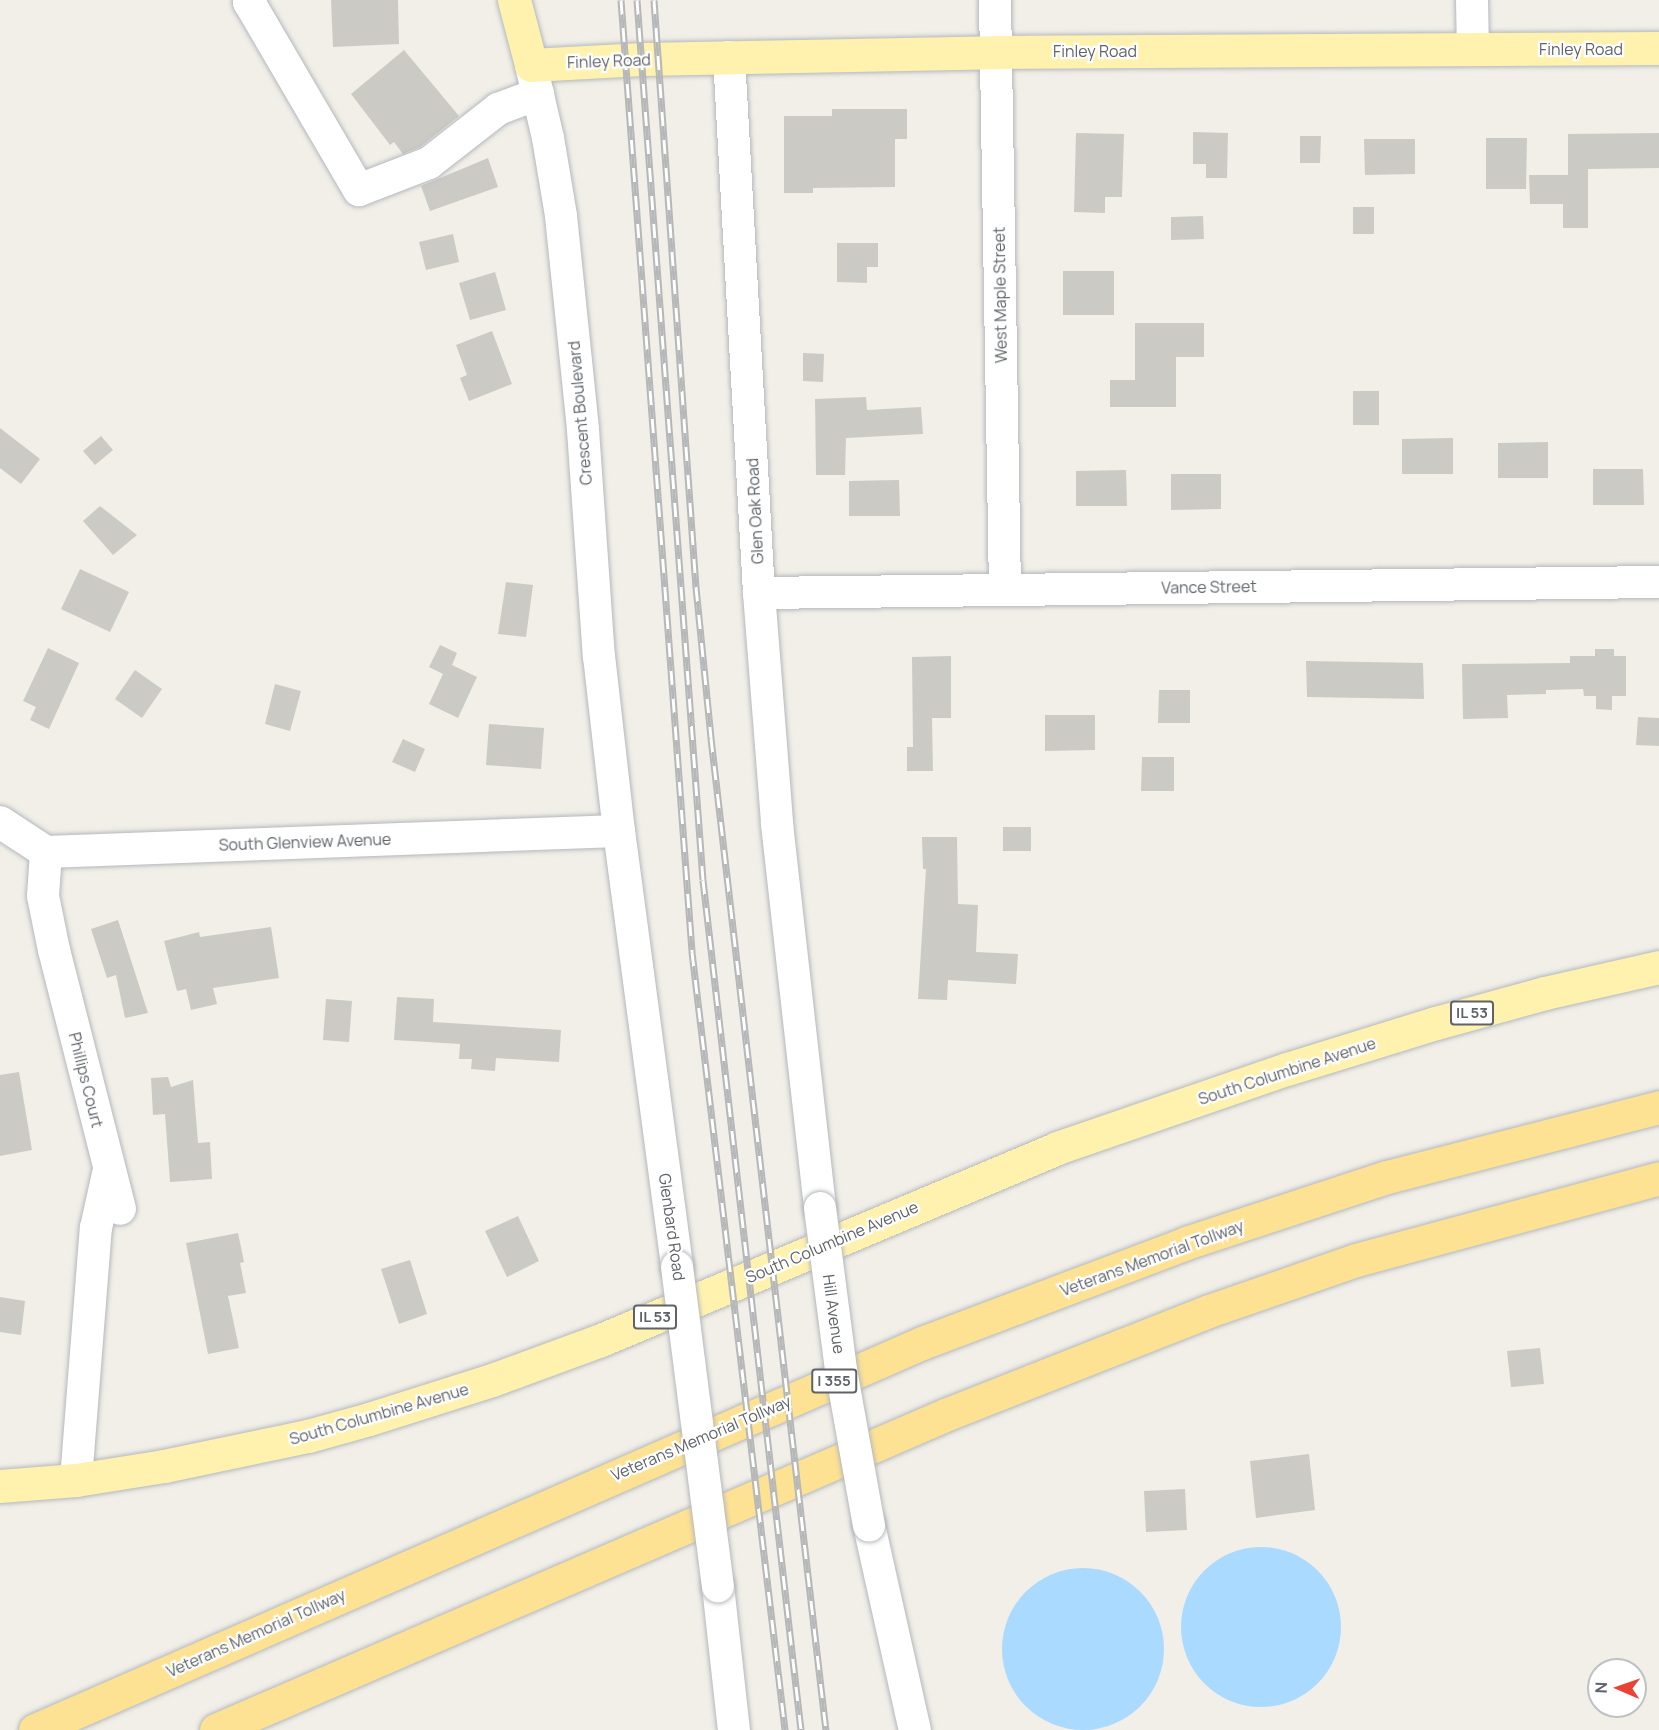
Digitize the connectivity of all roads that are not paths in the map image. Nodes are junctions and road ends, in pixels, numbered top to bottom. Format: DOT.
graph roads {
  1 [pos="251,0"];
  2 [pos="514,0"];
  3 [pos="995,0"];
  4 [pos="1472,0"];
  5 [pos="1659,48"];
  6 [pos="1473,50"];
  7 [pos="996,52"];
  8 [pos="729,57"];
  9 [pos="535,80"];
  10 [pos="1659,582"];
  11 [pos="1005,589"];
  12 [pos="759,593"];
  13 [pos="0,822"];
  14 [pos="619,831"];
  15 [pos="46,852"];
  16 [pos="794,963"];
  17 [pos="1659,967"];
  18 [pos="1659,1107"];
  19 [pos="108,1170"];
  20 [pos="1659,1178"];
  21 [pos="120,1209"];
  22 [pos="76,1480"];
  23 [pos="0,1486"];
  24 [pos="35,1730"];
  25 [pos="216,1730"];
  26 [pos="734,1730"];
  27 [pos="915,1730"];
  1 -- 9 [label="street"];
  2 -- 9 [label="main road, Crescent Boulevard"];
  3 -- 7 [label="street, West Maple Street"];
  4 -- 6 [label="street"];
  5 -- 6 [label="main road, Finley Road"];
  6 -- 7 [label="main road, Finley Road"];
  7 -- 8 [label="main road, Finley Road"];
  7 -- 11 [label="street, West Maple Street"];
  8 -- 9 [label="main road, Finley Road"];
  8 -- 12 [label="street, Glen Oak Road"];
  9 -- 14 [label="street, Crescent Boulevard"];
  10 -- 11 [label="street, Vance Street"];
  11 -- 12 [label="street, Vance Street"];
  12 -- 16 [label="street, Glen Oak Road"];
  13 -- 15 [label="street"];
  14 -- 15 [label="street, South Glenview Avenue"];
  14 -- 26 [label="street, Glenbard Road, bridge"];
  15 -- 19 [label="street, Phillips Court"];
  16 -- 27 [label="street, Hill Avenue, bridge"];
  17 -- 22 [label="main road, South Columbine Avenue / IL 53"];
  18 -- 24 [label="highway, Veterans Memorial Tollway / I 355"];
  19 -- 21 [label="street, Phillips Court"];
  19 -- 22 [label="street"];
  20 -- 25 [label="highway"];
  22 -- 23 [label="main road, South Columbine Avenue / IL 53"];
}
